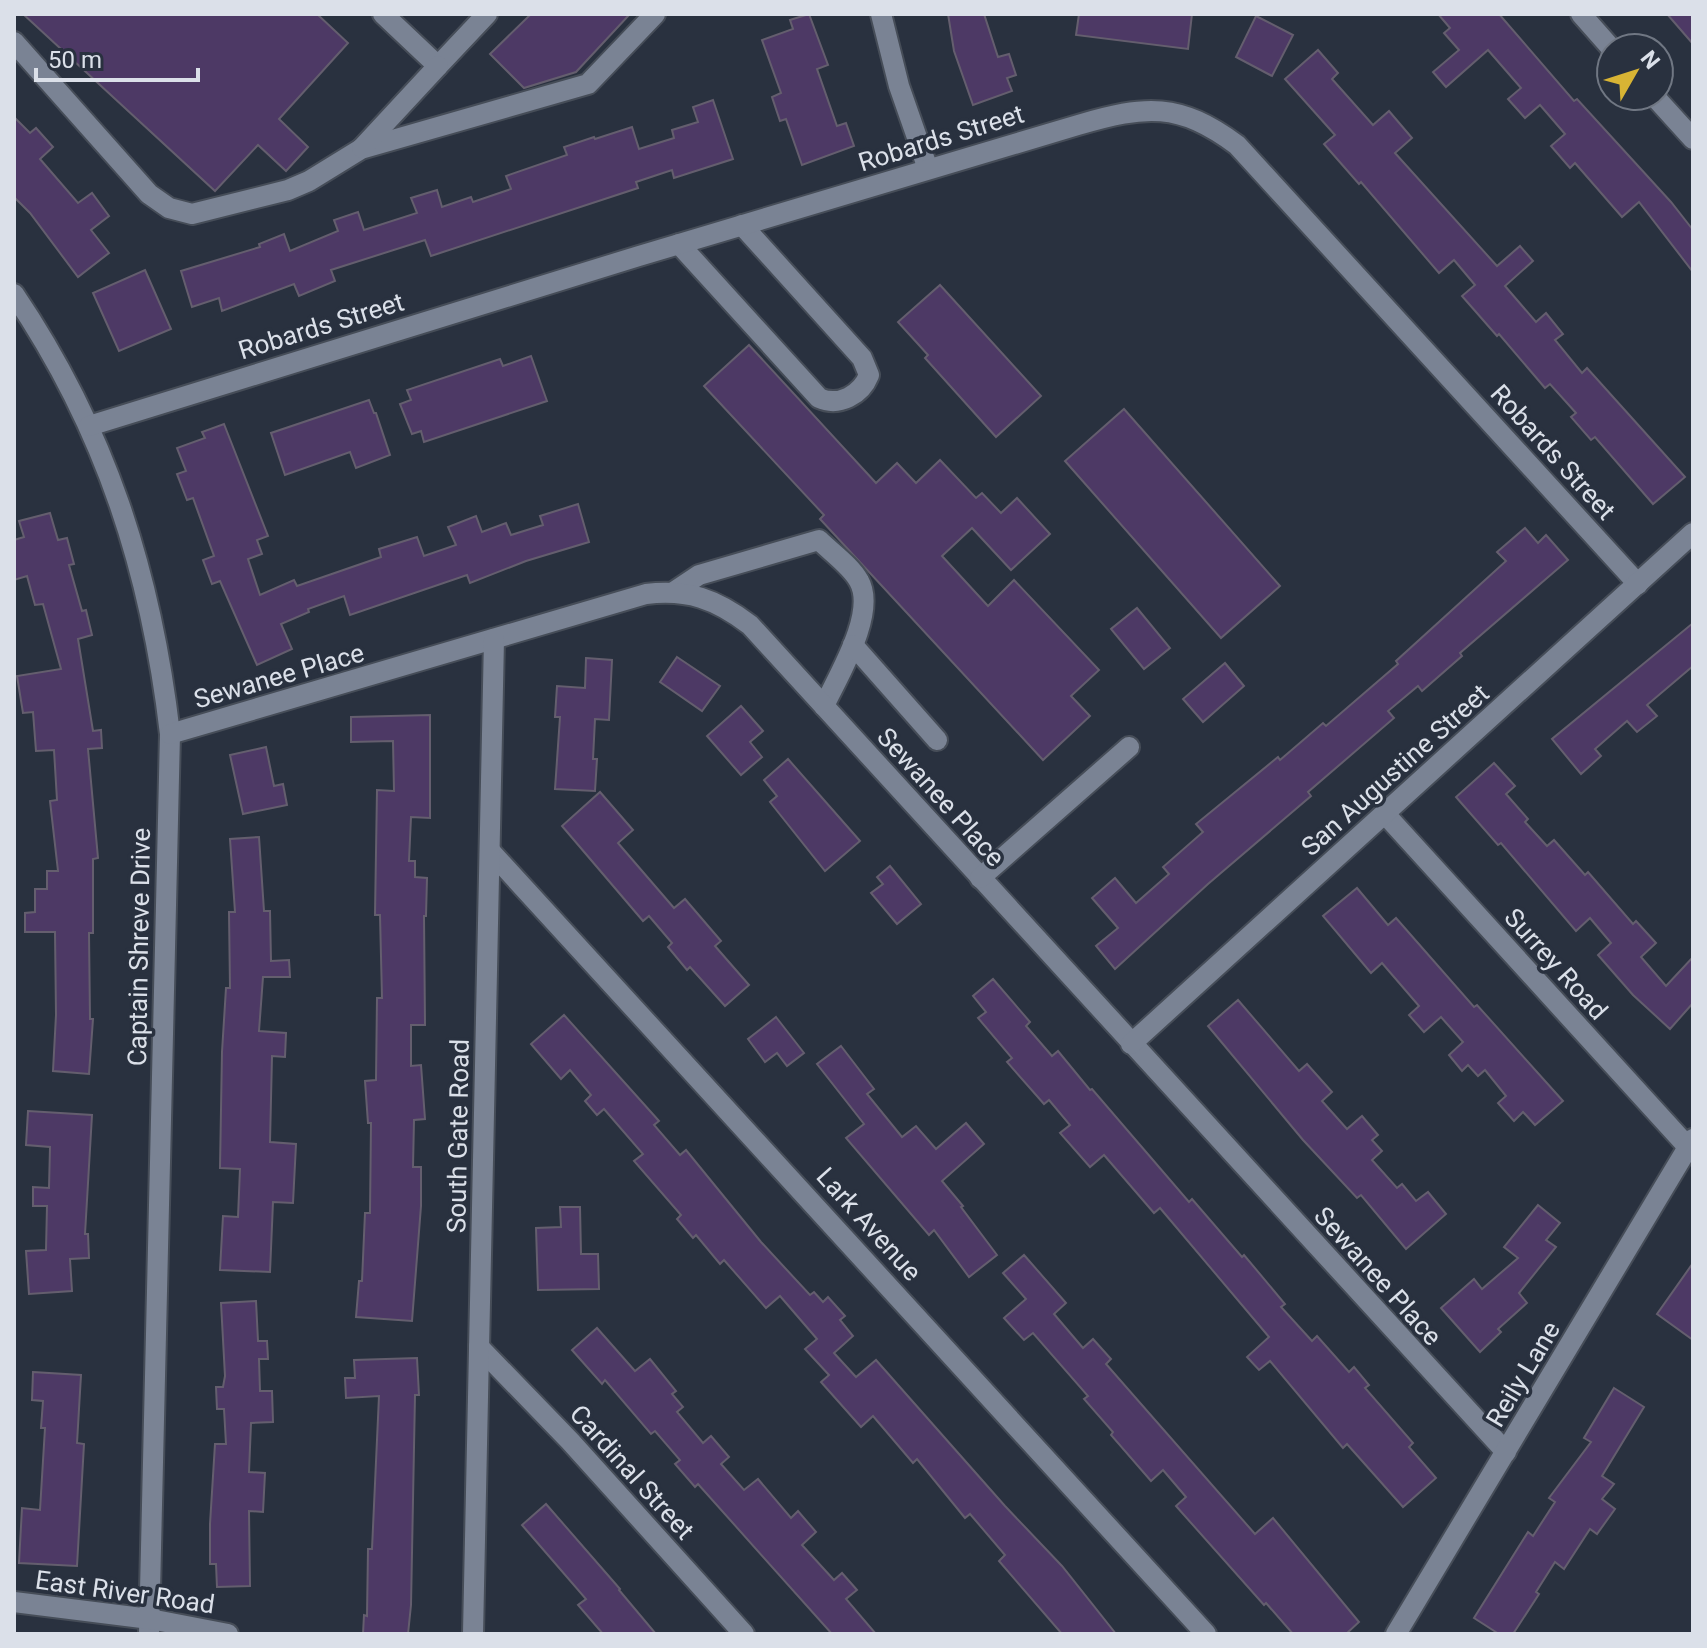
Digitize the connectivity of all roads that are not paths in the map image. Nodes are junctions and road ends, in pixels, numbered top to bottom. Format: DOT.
graph roads {
  1 [pos="383,14"];
  2 [pos="487,14"];
  3 [pos="655,14"];
  4 [pos="881,14"];
  5 [pos="1581,14"];
  6 [pos="1597,32"];
  7 [pos="14,42"];
  8 [pos="438,66"];
  9 [pos="1669,112"];
  10 [pos="1693,139"];
  11 [pos="361,149"];
  12 [pos="928,169"];
  13 [pos="742,225"];
  14 [pos="679,244"];
  15 [pos="14,294"];
  16 [pos="89,426"];
  17 [pos="1693,533"];
  18 [pos="1638,584"];
  19 [pos="675,591"];
  20 [pos="494,639"];
  21 [pos="853,645"];
  22 [pos="824,706"];
  23 [pos="170,734"];
  24 [pos="937,740"];
  25 [pos="1129,747"];
  26 [pos="1385,814"];
  27 [pos="491,852"];
  28 [pos="980,878"];
  29 [pos="1131,1044"];
  30 [pos="1691,1143"];
  31 [pos="479,1347"];
  32 [pos="1506,1452"];
  33 [pos="14,1602"];
  34 [pos="149,1627"];
  35 [pos="228,1634"];
  36 [pos="473,1634"];
  37 [pos="744,1634"];
  38 [pos="1206,1634"];
  39 [pos="1396,1634"];
  1 -- 8 [label="street"];
  2 -- 8 [label="street"];
  3 -- 11 [label="street"];
  4 -- 12 [label="street"];
  5 -- 6 [label="street"];
  7 -- 11 [label="street"];
  8 -- 11 [label="street"];
  9 -- 10 [label="street"];
  12 -- 13 [label="street, Robards Street"];
  12 -- 18 [label="street, Robards Street"];
  13 -- 14 [label="street, Robards Street"];
  13 -- 14 [label="street"];
  14 -- 16 [label="street, Robards Street"];
  15 -- 16 [label="street, Captain Shreve Drive"];
  16 -- 23 [label="street, Captain Shreve Drive"];
  17 -- 18 [label="street, San Augustine Street"];
  18 -- 26 [label="street, San Augustine Street"];
  19 -- 20 [label="street, Sewanee Place"];
  19 -- 21 [label="street"];
  19 -- 22 [label="street, Sewanee Place"];
  20 -- 23 [label="street, Sewanee Place"];
  20 -- 27 [label="street, South Gate Road"];
  21 -- 22 [label="street"];
  21 -- 24 [label="street"];
  22 -- 28 [label="street, Sewanee Place"];
  23 -- 34 [label="street, Captain Shreve Drive"];
  25 -- 28 [label="street"];
  26 -- 29 [label="street, San Augustine Street"];
  26 -- 30 [label="street, Surrey Road"];
  27 -- 31 [label="street, South Gate Road"];
  27 -- 38 [label="street, Lark Avenue"];
  28 -- 29 [label="street, Sewanee Place"];
  29 -- 32 [label="street, Sewanee Place"];
  30 -- 32 [label="street, Reily Lane"];
  31 -- 36 [label="street, South Gate Road"];
  31 -- 37 [label="street, Cardinal Street"];
  32 -- 39 [label="street, Reily Lane"];
  33 -- 34 [label="street, East River Road"];
  34 -- 35 [label="street, East River Road"];
}
